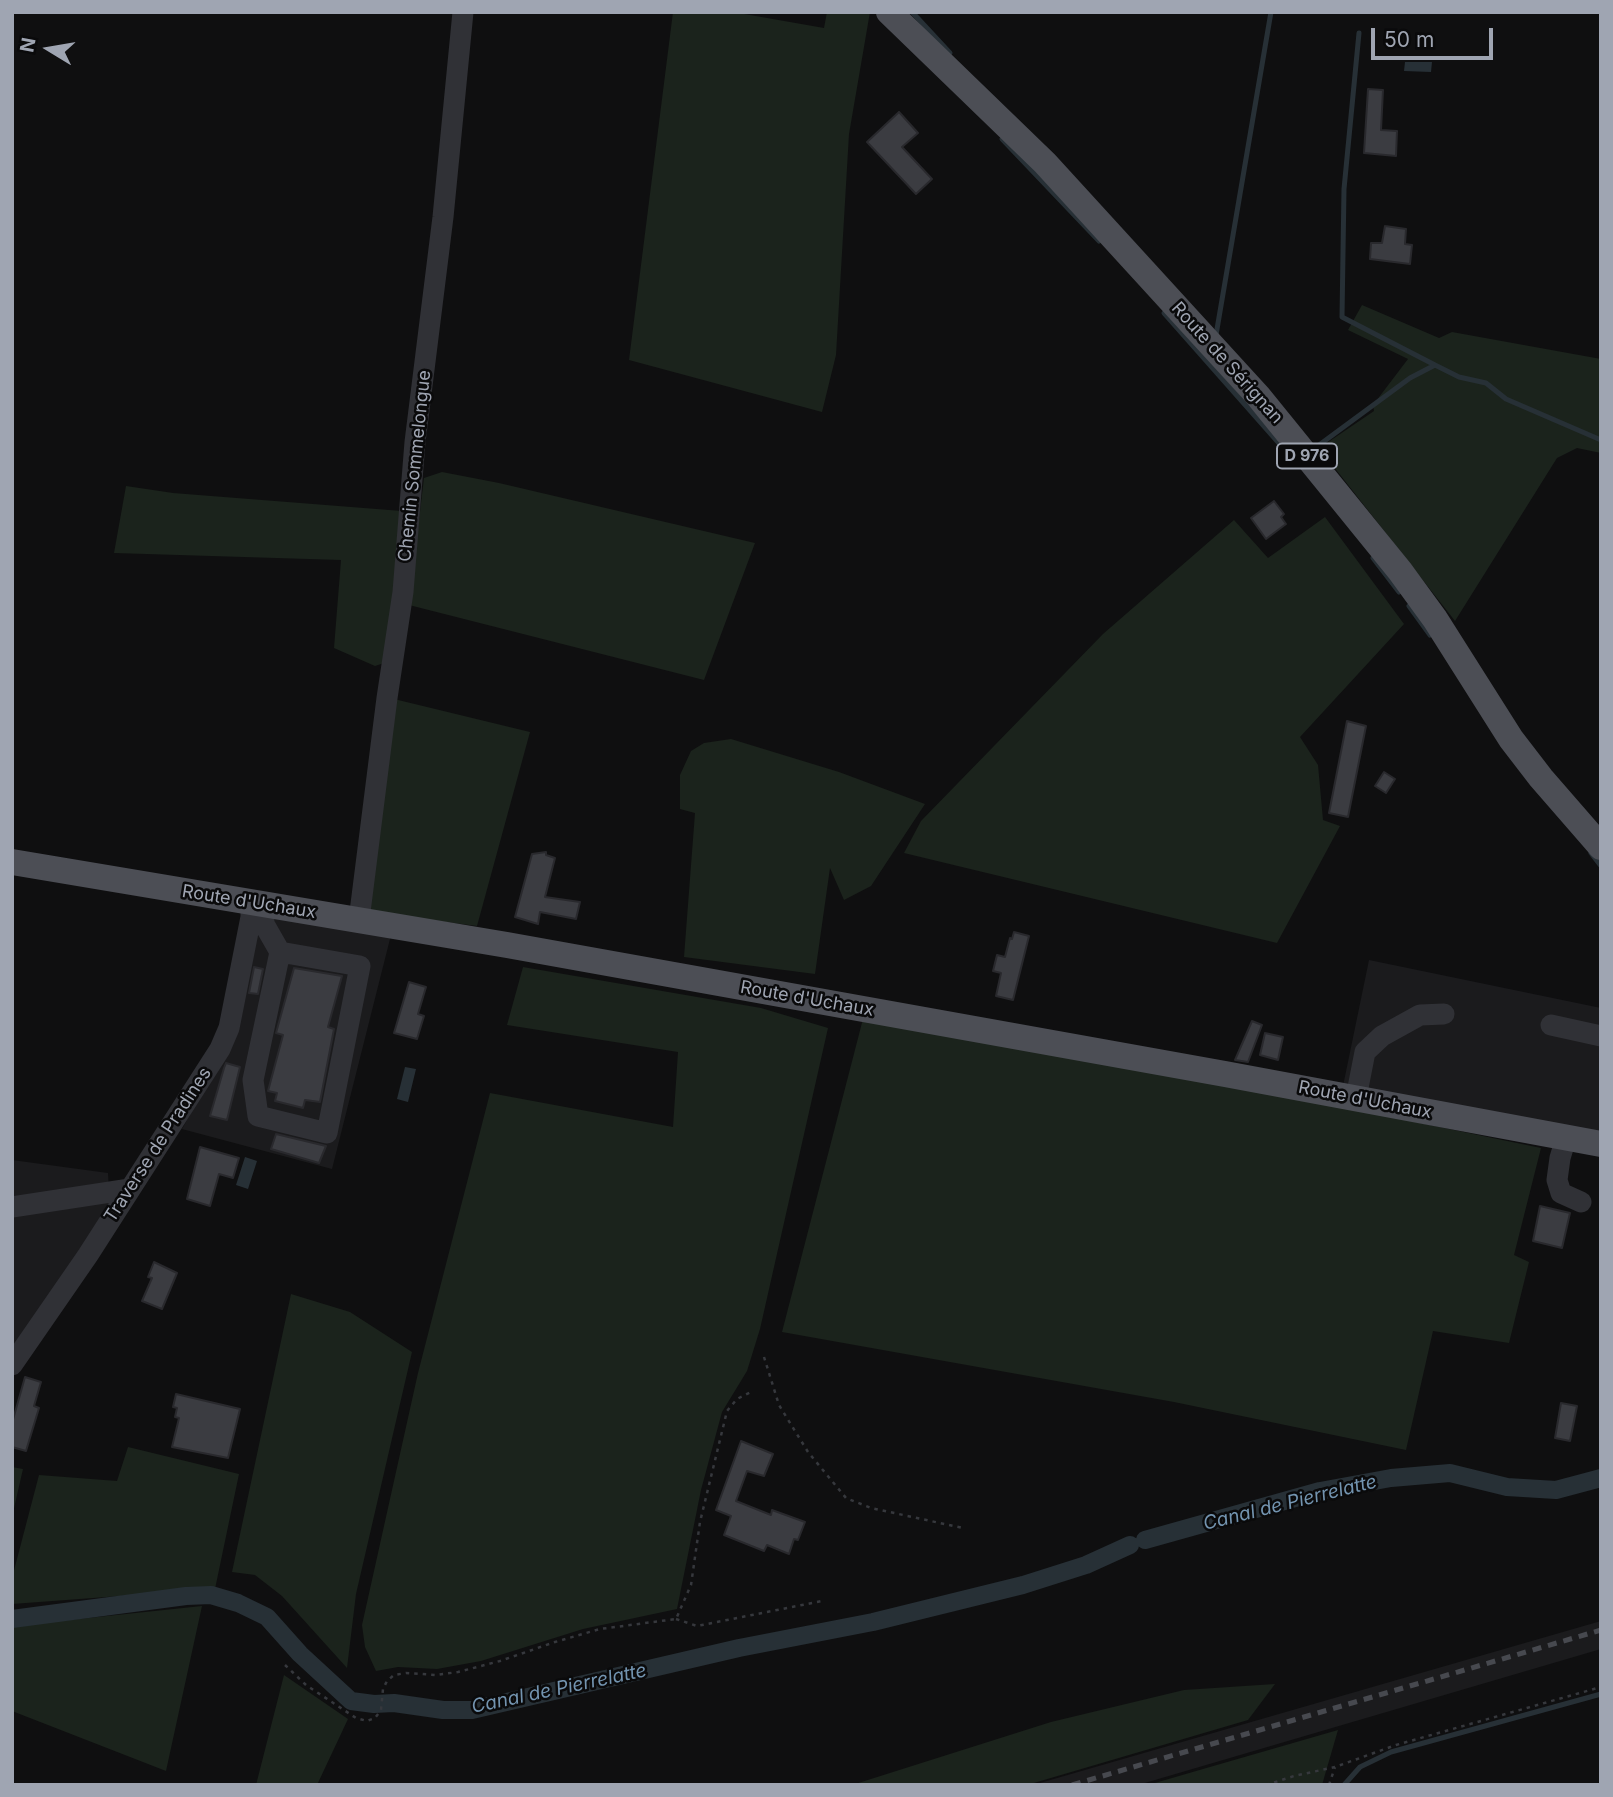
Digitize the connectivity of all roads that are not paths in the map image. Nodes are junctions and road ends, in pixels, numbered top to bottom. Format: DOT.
graph roads {
  1 [pos="463,12"];
  2 [pos="889,12"];
  3 [pos="1601,847"];
  4 [pos="12,862"];
  5 [pos="257,903"];
  6 [pos="359,919"];
  7 [pos="280,952"];
  8 [pos="1444,1014"];
  9 [pos="1552,1025"];
  10 [pos="1601,1036"];
  11 [pos="1356,1098"];
  12 [pos="1566,1138"];
  13 [pos="1601,1144"];
  14 [pos="130,1189"];
  15 [pos="1581,1202"];
  16 [pos="12,1207"];
  17 [pos="12,1365"];
  1 -- 6 [label="street, Chemin Sommelongue"];
  2 -- 3 [label="main road, Route de Sérignan / D 976"];
  4 -- 5 [label="main road, Route d'Uchaux"];
  5 -- 6 [label="main road, Route d'Uchaux"];
  5 -- 7 [label="street"];
  5 -- 14 [label="street, Traverse de Pradines"];
  6 -- 11 [label="main road, Route d'Uchaux"];
  7 -- 7 [label="street"];
  8 -- 11 [label="street"];
  9 -- 10 [label="street"];
  11 -- 12 [label="main road, Route d'Uchaux"];
  12 -- 13 [label="main road, Route d'Uchaux"];
  12 -- 15 [label="street"];
  14 -- 16 [label="street"];
  14 -- 17 [label="street, Traverse de Pradines"];
}
